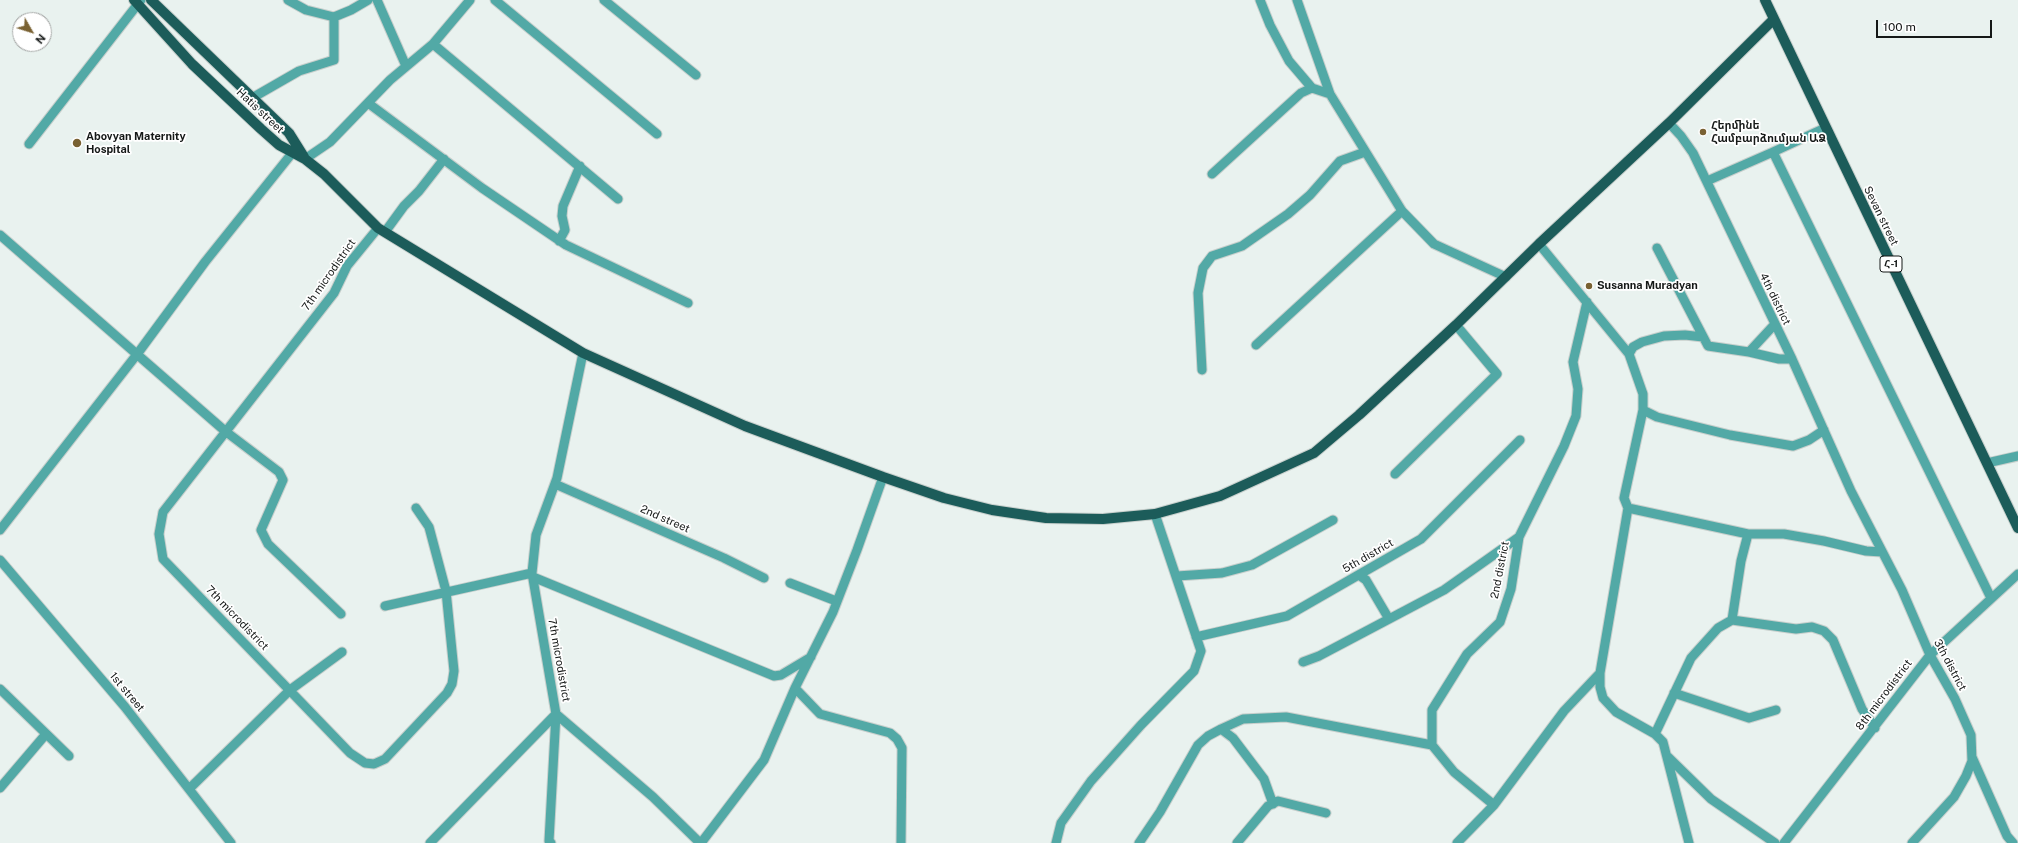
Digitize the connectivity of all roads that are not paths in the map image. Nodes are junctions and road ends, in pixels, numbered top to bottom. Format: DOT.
graph roads {
  1 [pos="151,0"];
  2 [pos="288,0"];
  3 [pos="368,0"];
  4 [pos="376,0"];
  5 [pos="470,0"];
  6 [pos="495,0"];
  7 [pos="604,0"];
  8 [pos="1260,0"];
  9 [pos="1297,0"];
  10 [pos="1765,0"];
  11 [pos="137,1"];
  12 [pos="334,18"];
  13 [pos="1773,20"];
  14 [pos="433,44"];
  15 [pos="406,66"];
  16 [pos="696,75"];
  17 [pos="1312,88"];
  18 [pos="1330,94"];
  19 [pos="252,98"];
  20 [pos="368,103"];
  21 [pos="1669,123"];
  22 [pos="1825,128"];
  23 [pos="657,134"];
  24 [pos="29,144"];
  25 [pos="295,149"];
  26 [pos="1365,152"];
  27 [pos="1773,152"];
  28 [pos="444,158"];
  29 [pos="305,159"];
  30 [pos="580,166"];
  31 [pos="1212,174"];
  32 [pos="1707,181"];
  33 [pos="618,199"];
  34 [pos="1402,211"];
  35 [pos="382,230"];
  36 [pos="0,235"];
  37 [pos="559,241"];
  38 [pos="1539,244"];
  39 [pos="1657,248"];
  40 [pos="1506,277"];
  41 [pos="1587,302"];
  42 [pos="688,303"];
  43 [pos="1456,325"];
  44 [pos="1774,325"];
  45 [pos="1703,337"];
  46 [pos="1256,346"];
  47 [pos="1749,352"];
  48 [pos="138,353"];
  49 [pos="583,354"];
  50 [pos="1629,354"];
  51 [pos="1792,359"];
  52 [pos="1202,370"];
  53 [pos="1643,410"];
  54 [pos="1824,430"];
  55 [pos="225,431"];
  56 [pos="1520,440"];
  57 [pos="2018,456"];
  58 [pos="1987,463"];
  59 [pos="1395,474"];
  60 [pos="883,477"];
  61 [pos="555,484"];
  62 [pos="1852,491"];
  63 [pos="416,508"];
  64 [pos="1628,508"];
  65 [pos="1155,514"];
  66 [pos="1333,520"];
  67 [pos="2018,528"];
  68 [pos="0,530"];
  69 [pos="1748,534"];
  70 [pos="1519,537"];
  71 [pos="1882,552"];
  72 [pos="0,560"];
  73 [pos="2018,574"];
  74 [pos="533,575"];
  75 [pos="1359,575"];
  76 [pos="1177,576"];
  77 [pos="764,578"];
  78 [pos="790,583"];
  79 [pos="446,590"];
  80 [pos="1991,598"];
  81 [pos="836,602"];
  82 [pos="384,606"];
  83 [pos="341,614"];
  84 [pos="1389,619"];
  85 [pos="1732,620"];
  86 [pos="1196,637"];
  87 [pos="342,652"];
  88 [pos="1930,655"];
  89 [pos="812,657"];
  90 [pos="1303,662"];
  91 [pos="1600,673"];
  92 [pos="795,688"];
  93 [pos="0,689"];
  94 [pos="290,690"];
  95 [pos="1674,693"];
  96 [pos="1776,710"];
  97 [pos="556,714"];
  98 [pos="1875,728"];
  99 [pos="1221,729"];
  100 [pos="46,734"];
  101 [pos="1655,734"];
  102 [pos="1432,745"];
  103 [pos="69,756"];
  104 [pos="1667,756"];
  105 [pos="1972,758"];
  106 [pos="0,788"];
  107 [pos="189,789"];
  108 [pos="1273,804"];
  109 [pos="1494,805"];
  110 [pos="1326,813"];
  111 [pos="550,842"];
  112 [pos="231,843"];
  113 [pos="430,843"];
  114 [pos="701,843"];
  115 [pos="901,843"];
  116 [pos="1056,843"];
  117 [pos="1139,843"];
  118 [pos="1237,843"];
  119 [pos="1457,843"];
  120 [pos="1689,843"];
  121 [pos="1775,843"];
  122 [pos="1784,843"];
  123 [pos="1912,843"];
  124 [pos="2013,843"];
  1 -- 19 [label="main road, Hatis street"];
  2 -- 12 [label="street"];
  3 -- 12 [label="street"];
  4 -- 15 [label="street"];
  5 -- 14 [label="street"];
  6 -- 23 [label="street"];
  7 -- 16 [label="street"];
  8 -- 17 [label="street"];
  9 -- 18 [label="street"];
  10 -- 13 [label="main road, Sevan street / Հ-1"];
  11 -- 24 [label="street"];
  11 -- 25 [label="main road, Hatis street"];
  12 -- 19 [label="street"];
  13 -- 21 [label="main road, Hatis street"];
  13 -- 22 [label="main road, Sevan street / Հ-1"];
  14 -- 15 [label="street"];
  14 -- 30 [label="street"];
  15 -- 20 [label="street"];
  17 -- 18 [label="street"];
  17 -- 31 [label="street"];
  18 -- 26 [label="street"];
  19 -- 25 [label="main road, Hatis street"];
  20 -- 28 [label="street"];
  20 -- 29 [label="street"];
  21 -- 32 [label="street, 4th district"];
  21 -- 38 [label="main road, Hatis street"];
  22 -- 27 [label="street"];
  22 -- 58 [label="main road, Sevan street / Հ-1"];
  25 -- 29 [label="main road, Hatis street"];
  25 -- 48 [label="street"];
  26 -- 34 [label="street"];
  26 -- 52 [label="street"];
  27 -- 32 [label="street"];
  27 -- 80 [label="street"];
  28 -- 35 [label="street, 7th microdistrict"];
  28 -- 37 [label="street"];
  29 -- 35 [label="main road, Hatis street"];
  30 -- 33 [label="street"];
  30 -- 37 [label="street"];
  32 -- 44 [label="street, 4th district"];
  34 -- 40 [label="street"];
  34 -- 46 [label="street"];
  35 -- 49 [label="main road, Hatis street"];
  35 -- 55 [label="street, 7th microdistrict"];
  36 -- 48 [label="street"];
  37 -- 42 [label="street"];
  38 -- 40 [label="main road, Hatis street"];
  38 -- 41 [label="street"];
  39 -- 45 [label="street"];
  40 -- 43 [label="main road, Hatis street"];
  41 -- 50 [label="street"];
  41 -- 70 [label="street, 2nd district"];
  43 -- 59 [label="street"];
  43 -- 65 [label="main road, Hatis street"];
  44 -- 47 [label="street"];
  44 -- 51 [label="street, 4th district"];
  45 -- 47 [label="street"];
  45 -- 50 [label="street"];
  47 -- 51 [label="street"];
  48 -- 55 [label="street"];
  48 -- 68 [label="street"];
  49 -- 60 [label="main road, Hatis street"];
  49 -- 61 [label="street, 7th microdistrict"];
  50 -- 53 [label="street"];
  51 -- 54 [label="street, 4th district"];
  53 -- 54 [label="street"];
  53 -- 64 [label="street"];
  54 -- 62 [label="street, 4th district"];
  55 -- 83 [label="street"];
  55 -- 94 [label="street, 7th microdistrict"];
  56 -- 75 [label="street, 5th district"];
  57 -- 58 [label="street"];
  58 -- 67 [label="main road, Sevan street / Հ-1"];
  60 -- 65 [label="main road, Hatis street"];
  60 -- 81 [label="street"];
  61 -- 74 [label="street, 7th microdistrict"];
  61 -- 77 [label="street, 2nd street"];
  62 -- 71 [label="street, 3th district"];
  63 -- 79 [label="street, 7th microdistrict"];
  64 -- 69 [label="street"];
  64 -- 91 [label="street"];
  65 -- 76 [label="street"];
  66 -- 76 [label="street"];
  69 -- 71 [label="street"];
  69 -- 85 [label="street"];
  70 -- 84 [label="street"];
  70 -- 102 [label="street, 2nd district"];
  71 -- 88 [label="street, 3th district"];
  72 -- 107 [label="street, 1st street"];
  73 -- 80 [label="street, 8th microdistrict"];
  74 -- 79 [label="street"];
  74 -- 89 [label="street"];
  74 -- 97 [label="street, 7th microdistrict"];
  75 -- 84 [label="street"];
  75 -- 86 [label="street, 5th district"];
  76 -- 86 [label="street"];
  78 -- 81 [label="street"];
  79 -- 82 [label="street"];
  79 -- 94 [label="street, 7th microdistrict"];
  80 -- 88 [label="street, 8th microdistrict"];
  81 -- 89 [label="street"];
  84 -- 90 [label="street"];
  85 -- 95 [label="street"];
  85 -- 98 [label="street"];
  86 -- 116 [label="street"];
  87 -- 94 [label="street"];
  88 -- 98 [label="street, 8th microdistrict"];
  88 -- 105 [label="street, 3th district"];
  89 -- 92 [label="street"];
  91 -- 101 [label="street"];
  91 -- 109 [label="street"];
  92 -- 114 [label="street"];
  92 -- 115 [label="street"];
  93 -- 100 [label="street"];
  94 -- 107 [label="street"];
  95 -- 96 [label="street"];
  95 -- 101 [label="street"];
  97 -- 111 [label="street, 7th microdistrict"];
  97 -- 113 [label="street, 7th microdistrict"];
  97 -- 114 [label="street, 7th microdistrict"];
  98 -- 122 [label="street, 8th microdistrict"];
  99 -- 102 [label="street"];
  99 -- 108 [label="street"];
  99 -- 117 [label="street"];
  100 -- 103 [label="street"];
  100 -- 106 [label="street"];
  101 -- 104 [label="street"];
  102 -- 109 [label="street"];
  104 -- 120 [label="street"];
  104 -- 121 [label="street"];
  105 -- 123 [label="street, 3th district"];
  105 -- 124 [label="street"];
  107 -- 112 [label="street, 1st street"];
  108 -- 110 [label="street"];
  108 -- 118 [label="street"];
  109 -- 119 [label="street"];
}
